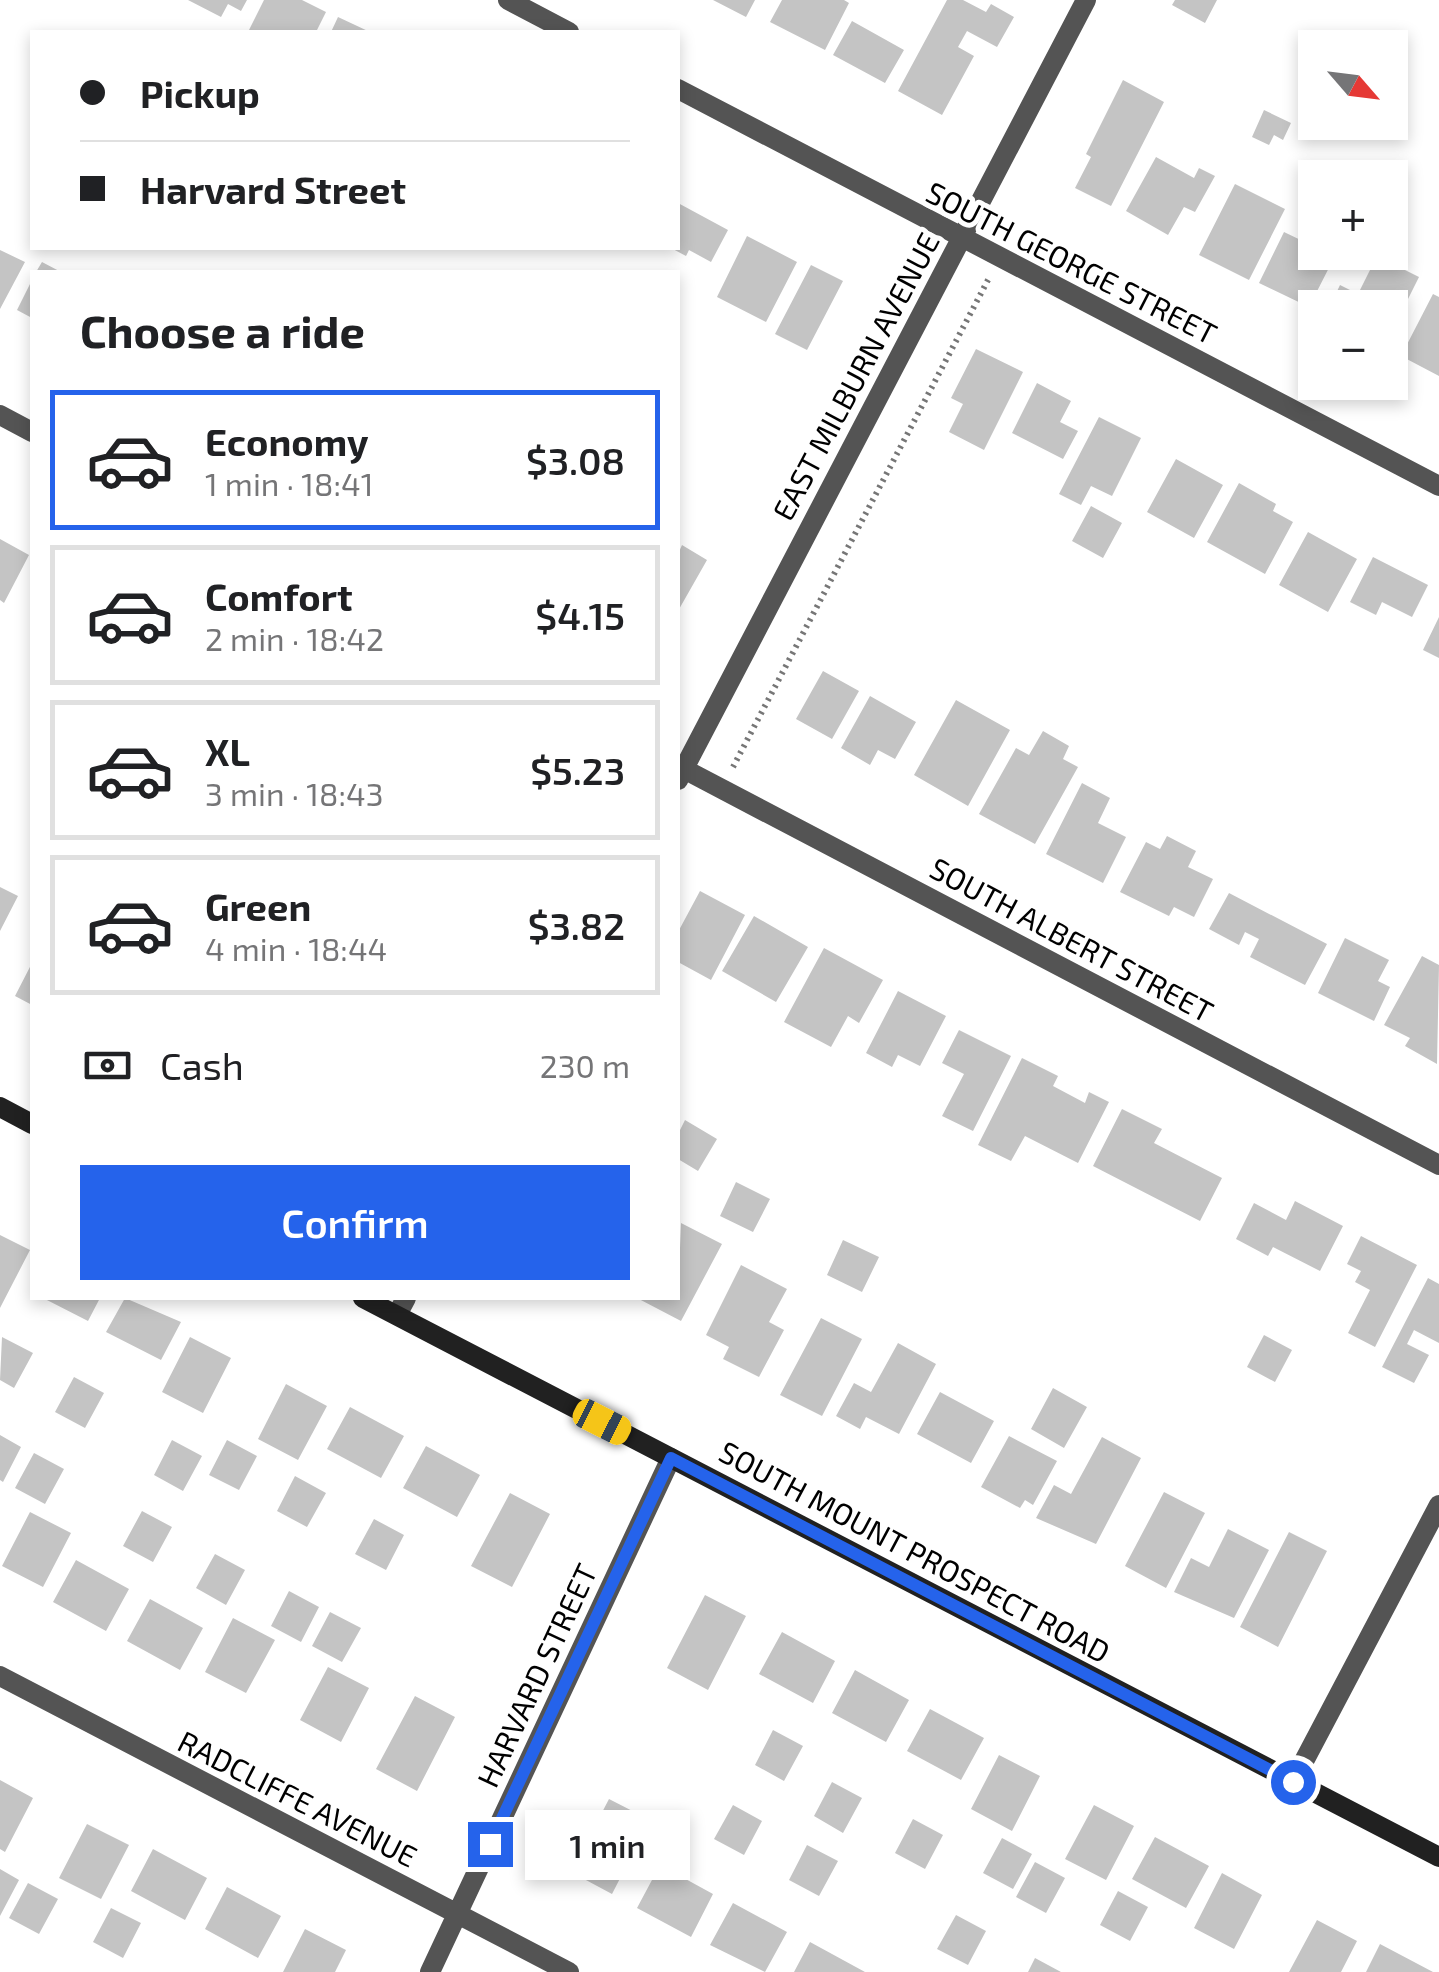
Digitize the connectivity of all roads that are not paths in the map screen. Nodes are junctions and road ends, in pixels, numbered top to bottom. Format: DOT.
graph roads {
  1 [pos="508,0"];
  2 [pos="1086,0"];
  3 [pos="566,30"];
  4 [pos="680,91"];
  5 [pos="961,238"];
  6 [pos="0,415"];
  7 [pos="30,431"];
  8 [pos="1439,486"];
  9 [pos="680,770"];
  10 [pos="680,773"];
  11 [pos="0,1107"];
  12 [pos="30,1123"];
  13 [pos="1439,1166"];
  14 [pos="372,1300"];
  15 [pos="401,1306"];
  16 [pos="671,1458"];
  17 [pos="1439,1505"];
  18 [pos="0,1676"];
  19 [pos="1293,1782"];
  20 [pos="1439,1857"];
  21 [pos="458,1914"];
  22 [pos="430,1972"];
  23 [pos="569,1972"];
  1 -- 3 [label="street"];
  2 -- 5 [label="street, EAST MILBURN AVENUE"];
  4 -- 5 [label="street, SOUTH GEORGE STREET"];
  5 -- 8 [label="street, SOUTH GEORGE STREET"];
  5 -- 9 [label="street, EAST MILBURN AVENUE"];
  6 -- 7 [label="street"];
  10 -- 13 [label="street, SOUTH ALBERT STREET"];
  11 -- 12 [label="main road"];
  14 -- 15 [label="main road, SOUTH MOUNT PROSPECT ROAD"];
  15 -- 16 [label="main road, SOUTH MOUNT PROSPECT ROAD"];
  16 -- 19 [label="main road, SOUTH MOUNT PROSPECT ROAD"];
  16 -- 21 [label="street, HARVARD STREET"];
  17 -- 19 [label="street"];
  18 -- 21 [label="street, RADCLIFFE AVENUE"];
  19 -- 20 [label="main road, SOUTH MOUNT PROSPECT ROAD"];
  21 -- 22 [label="street, HARVARD STREET"];
  21 -- 23 [label="street, RADCLIFFE AVENUE"];
}
